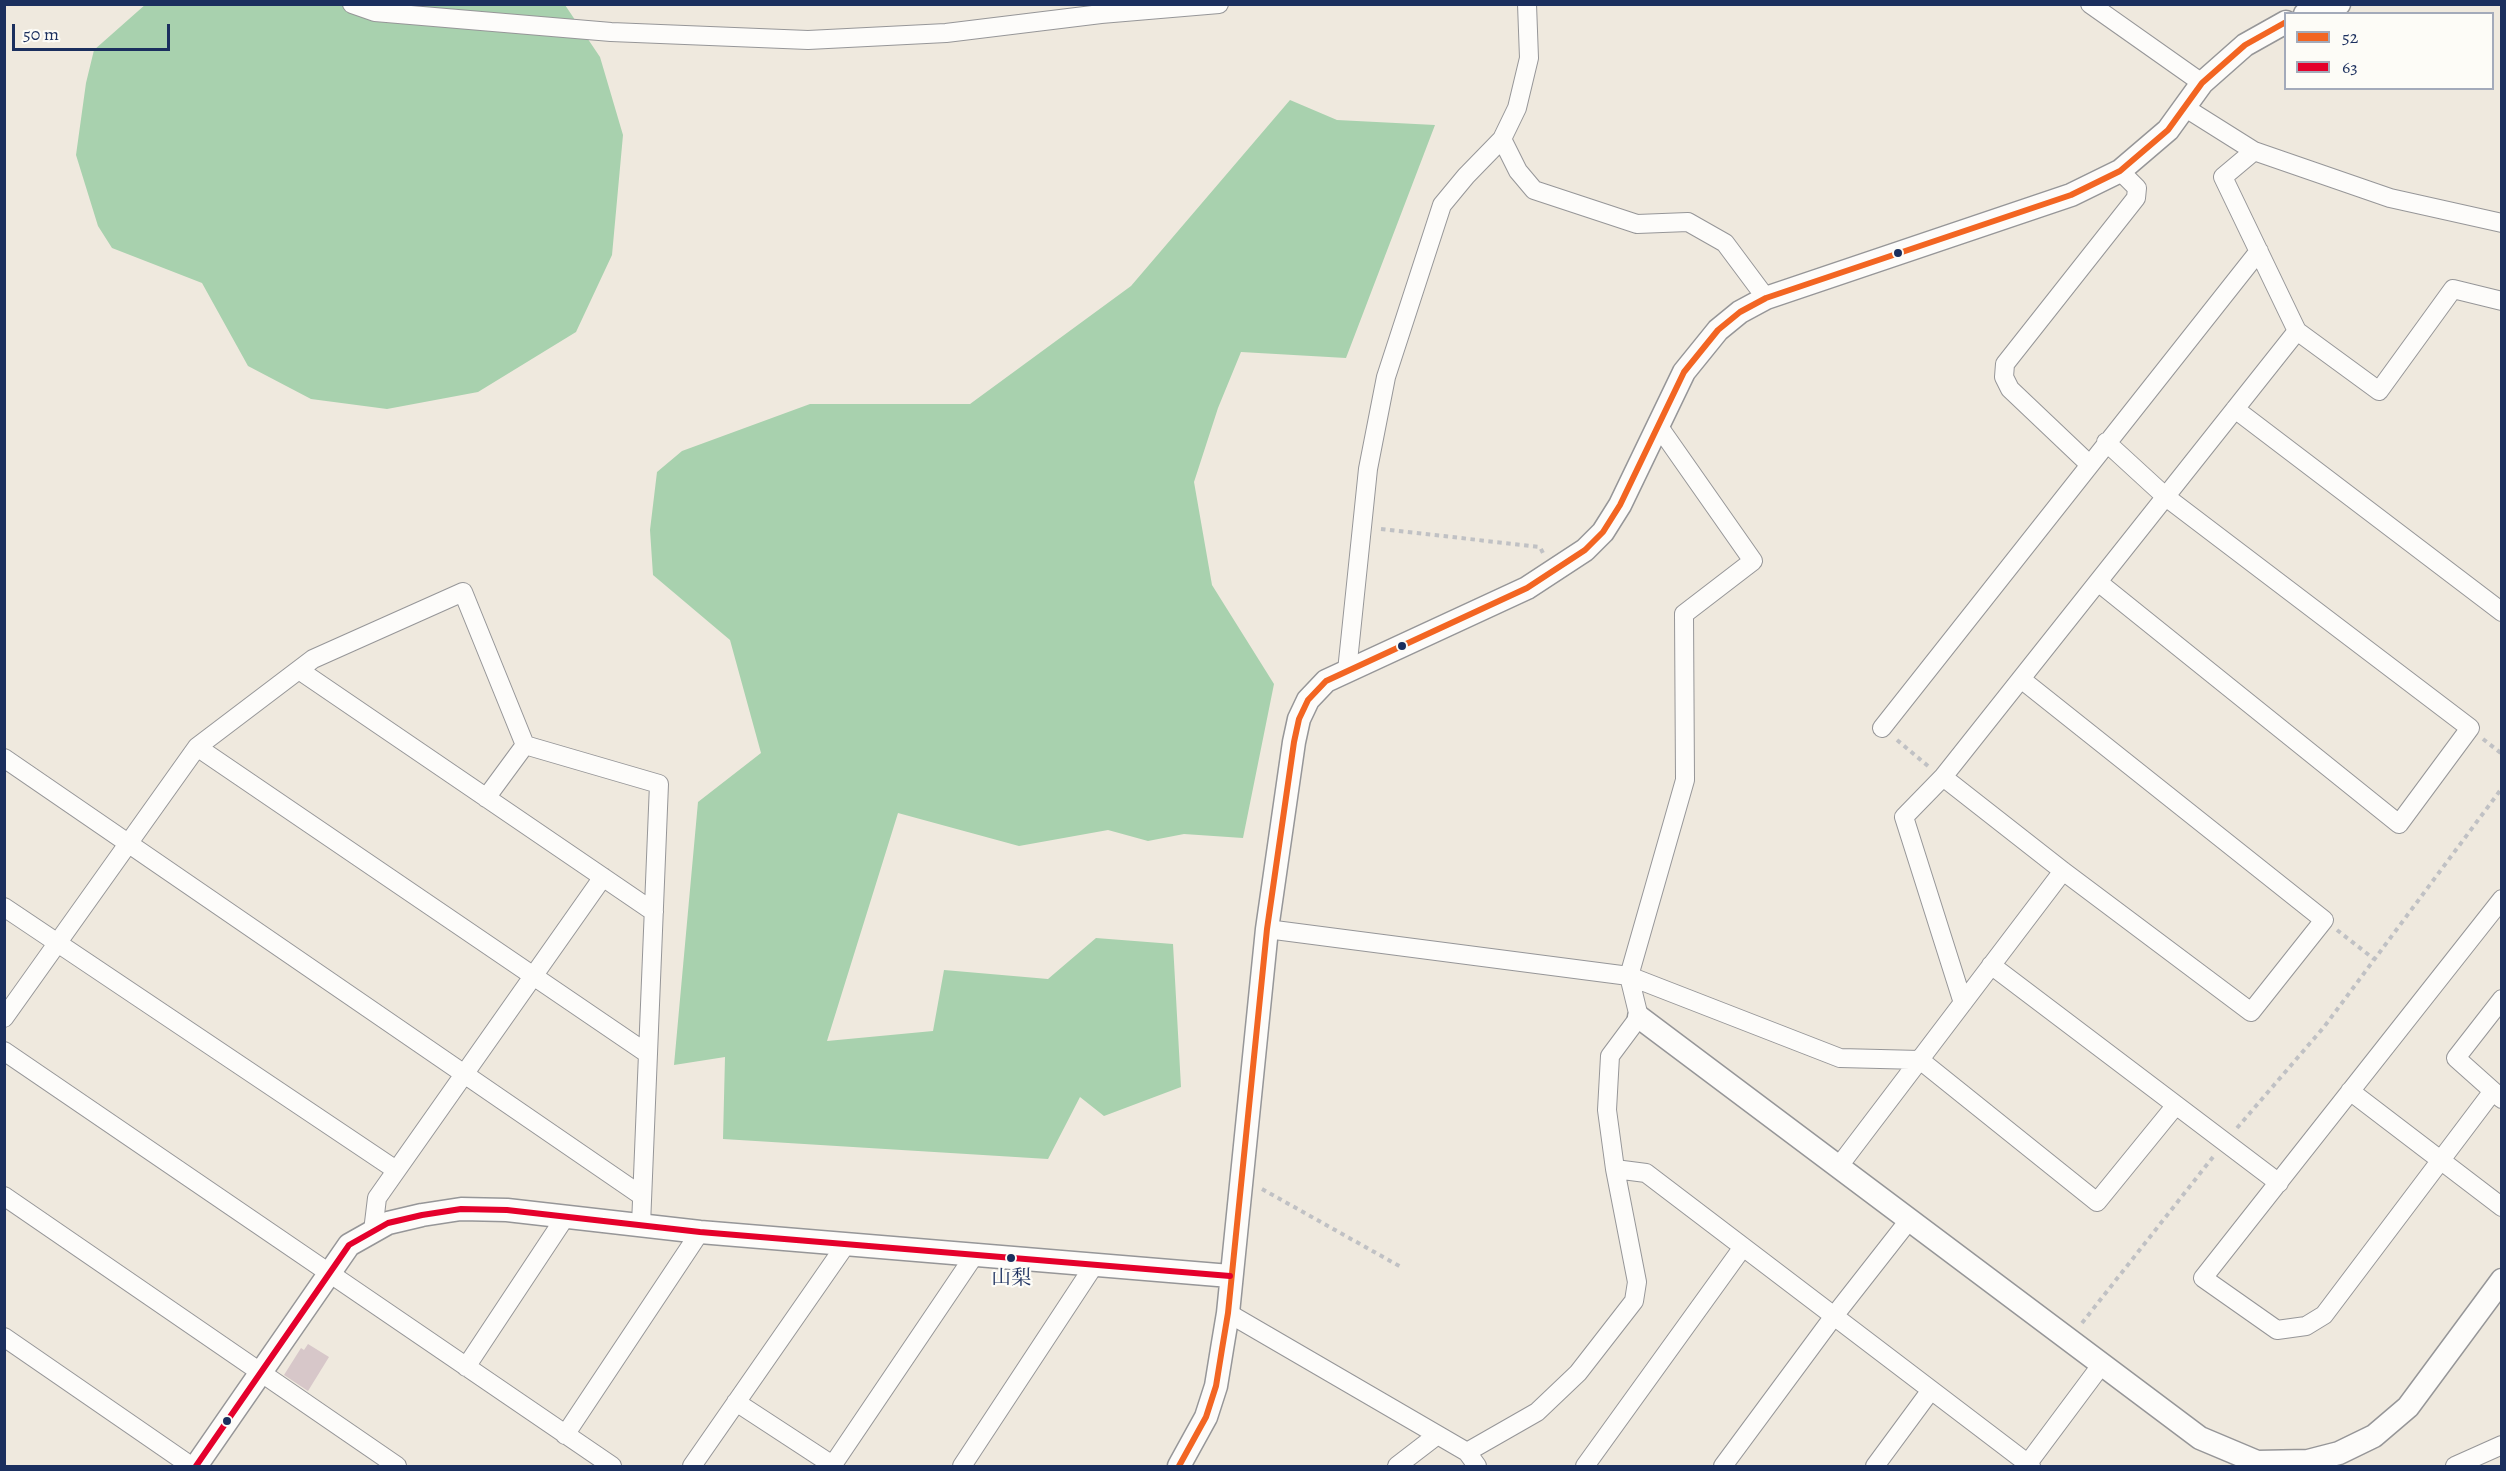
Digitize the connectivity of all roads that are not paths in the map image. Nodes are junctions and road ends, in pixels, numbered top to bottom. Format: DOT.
graph roads {
  1 [pos="352,4"];
  2 [pos="1219,4"];
  3 [pos="1527,4"];
  4 [pos="2339,4"];
  5 [pos="2097,7"];
  6 [pos="1101,9"];
  7 [pos="2312,12"];
  8 [pos="2284,23"];
  9 [pos="2202,83"];
  10 [pos="2184,107"];
  11 [pos="1502,139"];
  12 [pos="2254,151"];
  13 [pos="2120,171"];
  14 [pos="2502,223"];
  15 [pos="2259,251"];
  16 [pos="1766,298"];
  17 [pos="2502,301"];
  18 [pos="2297,331"];
  19 [pos="2235,409"];
  20 [pos="1658,424"];
  21 [pos="2106,442"];
  22 [pos="2089,464"];
  23 [pos="2166,496"];
  24 [pos="2098,582"];
  25 [pos="2502,612"];
  26 [pos="299,670"];
  27 [pos="1347,670"];
  28 [pos="2021,679"];
  29 [pos="1882,728"];
  30 [pos="525,745"];
  31 [pos="197,747"];
  32 [pos="4,758"];
  33 [pos="1943,777"];
  34 [pos="486,798"];
  35 [pos="128,843"];
  36 [pos="2063,871"];
  37 [pos="603,877"];
  38 [pos="2502,899"];
  39 [pos="4,907"];
  40 [pos="654,912"];
  41 [pos="1267,929"];
  42 [pos="58,943"];
  43 [pos="1991,965"];
  44 [pos="533,976"];
  45 [pos="1629,976"];
  46 [pos="2502,999"];
  47 [pos="1963,1003"];
  48 [pos="1639,1017"];
  49 [pos="4,1018"];
  50 [pos="4,1051"];
  51 [pos="648,1054"];
  52 [pos="1920,1060"];
  53 [pos="464,1074"];
  54 [pos="2350,1091"];
  55 [pos="2497,1095"];
  56 [pos="2176,1106"];
  57 [pos="2441,1161"];
  58 [pos="1839,1166"];
  59 [pos="1615,1169"];
  60 [pos="396,1170"];
  61 [pos="2279,1184"];
  62 [pos="4,1196"];
  63 [pos="642,1196"];
  64 [pos="2502,1207"];
  65 [pos="566,1216"];
  66 [pos="1910,1220"];
  67 [pos="641,1225"];
  68 [pos="373,1231"];
  69 [pos="700,1232"];
  70 [pos="847,1243"];
  71 [pos="1743,1247"];
  72 [pos="976,1253"];
  73 [pos="1095,1264"];
  74 [pos="328,1273"];
  75 [pos="1230,1276"];
  76 [pos="2501,1283"];
  77 [pos="1228,1313"];
  78 [pos="1834,1316"];
  79 [pos="4,1337"];
  80 [pos="2102,1364"];
  81 [pos="466,1367"];
  82 [pos="260,1372"];
  83 [pos="1931,1390"];
  84 [pos="736,1402"];
  85 [pos="566,1435"];
  86 [pos="1436,1436"];
  87 [pos="2502,1445"];
  88 [pos="1472,1459"];
  89 [pos="833,1466"];
  90 [pos="2028,1466"];
  91 [pos="194,1467"];
  92 [pos="397,1467"];
  93 [pos="612,1467"];
  94 [pos="692,1467"];
  95 [pos="962,1467"];
  96 [pos="1179,1467"];
  97 [pos="1397,1467"];
  98 [pos="1585,1467"];
  99 [pos="1723,1467"];
  100 [pos="1875,1467"];
  101 [pos="2455,1467"];
  1 -- 6 [label="street"];
  2 -- 6 [label="street"];
  3 -- 11 [label="street"];
  4 -- 7 [label="street"];
  5 -- 9 [label="street"];
  8 -- 9 [label="street"];
  9 -- 10 [label="street"];
  10 -- 12 [label="street"];
  10 -- 13 [label="street"];
  11 -- 16 [label="street"];
  11 -- 27 [label="street"];
  12 -- 14 [label="street"];
  12 -- 15 [label="street"];
  13 -- 16 [label="street"];
  13 -- 22 [label="street"];
  15 -- 18 [label="street"];
  15 -- 21 [label="street"];
  16 -- 20 [label="street"];
  17 -- 18 [label="street"];
  18 -- 19 [label="street"];
  19 -- 23 [label="street"];
  19 -- 25 [label="street"];
  20 -- 27 [label="street"];
  20 -- 45 [label="street"];
  21 -- 22 [label="street"];
  21 -- 23 [label="street"];
  22 -- 29 [label="street"];
  23 -- 24 [label="street"];
  23 -- 24 [label="street"];
  24 -- 28 [label="street"];
  26 -- 30 [label="street"];
  26 -- 31 [label="street"];
  26 -- 34 [label="street"];
  27 -- 41 [label="street"];
  28 -- 33 [label="street"];
  28 -- 36 [label="street"];
  30 -- 34 [label="street"];
  30 -- 40 [label="street"];
  31 -- 35 [label="street"];
  31 -- 44 [label="street"];
  32 -- 35 [label="street"];
  33 -- 36 [label="street"];
  33 -- 47 [label="street"];
  34 -- 37 [label="street"];
  35 -- 42 [label="street"];
  35 -- 53 [label="street"];
  36 -- 43 [label="street"];
  37 -- 40 [label="street"];
  37 -- 44 [label="street"];
  38 -- 54 [label="street"];
  39 -- 42 [label="street"];
  40 -- 51 [label="street"];
  41 -- 45 [label="street"];
  41 -- 75 [label="street"];
  42 -- 49 [label="street"];
  42 -- 60 [label="street"];
  43 -- 47 [label="street"];
  43 -- 56 [label="street"];
  44 -- 51 [label="street"];
  44 -- 53 [label="street"];
  45 -- 48 [label="street"];
  45 -- 52 [label="street"];
  46 -- 55 [label="street"];
  47 -- 52 [label="street"];
  48 -- 58 [label="street"];
  48 -- 59 [label="street"];
  50 -- 74 [label="street"];
  51 -- 63 [label="street"];
  52 -- 56 [label="street"];
  52 -- 58 [label="street"];
  53 -- 60 [label="street"];
  53 -- 63 [label="street"];
  54 -- 57 [label="street"];
  54 -- 61 [label="street"];
  55 -- 57 [label="street"];
  56 -- 61 [label="street"];
  57 -- 61 [label="street"];
  57 -- 64 [label="street"];
  58 -- 66 [label="street"];
  59 -- 71 [label="street"];
  59 -- 88 [label="street"];
  60 -- 68 [label="street"];
  62 -- 82 [label="street"];
  63 -- 67 [label="street"];
  65 -- 67 [label="street"];
  65 -- 68 [label="street"];
  65 -- 81 [label="street"];
  66 -- 78 [label="street"];
  66 -- 80 [label="street"];
  67 -- 69 [label="street"];
  68 -- 74 [label="street"];
  69 -- 70 [label="street"];
  69 -- 85 [label="street"];
  70 -- 72 [label="street"];
  70 -- 84 [label="street"];
  71 -- 78 [label="street"];
  71 -- 98 [label="street"];
  72 -- 73 [label="street"];
  72 -- 89 [label="street"];
  73 -- 75 [label="street"];
  73 -- 95 [label="street"];
  74 -- 81 [label="street"];
  74 -- 82 [label="street"];
  75 -- 77 [label="street"];
  76 -- 80 [label="street"];
  77 -- 86 [label="street"];
  77 -- 96 [label="street"];
  78 -- 83 [label="street"];
  78 -- 99 [label="street"];
  79 -- 91 [label="street"];
  80 -- 90 [label="street"];
  81 -- 85 [label="street"];
  82 -- 91 [label="street"];
  82 -- 92 [label="street"];
  83 -- 90 [label="street"];
  83 -- 100 [label="street"];
  84 -- 89 [label="street"];
  84 -- 94 [label="street"];
  85 -- 93 [label="street"];
  86 -- 88 [label="street"];
  86 -- 97 [label="street"];
  87 -- 101 [label="street"];
}
